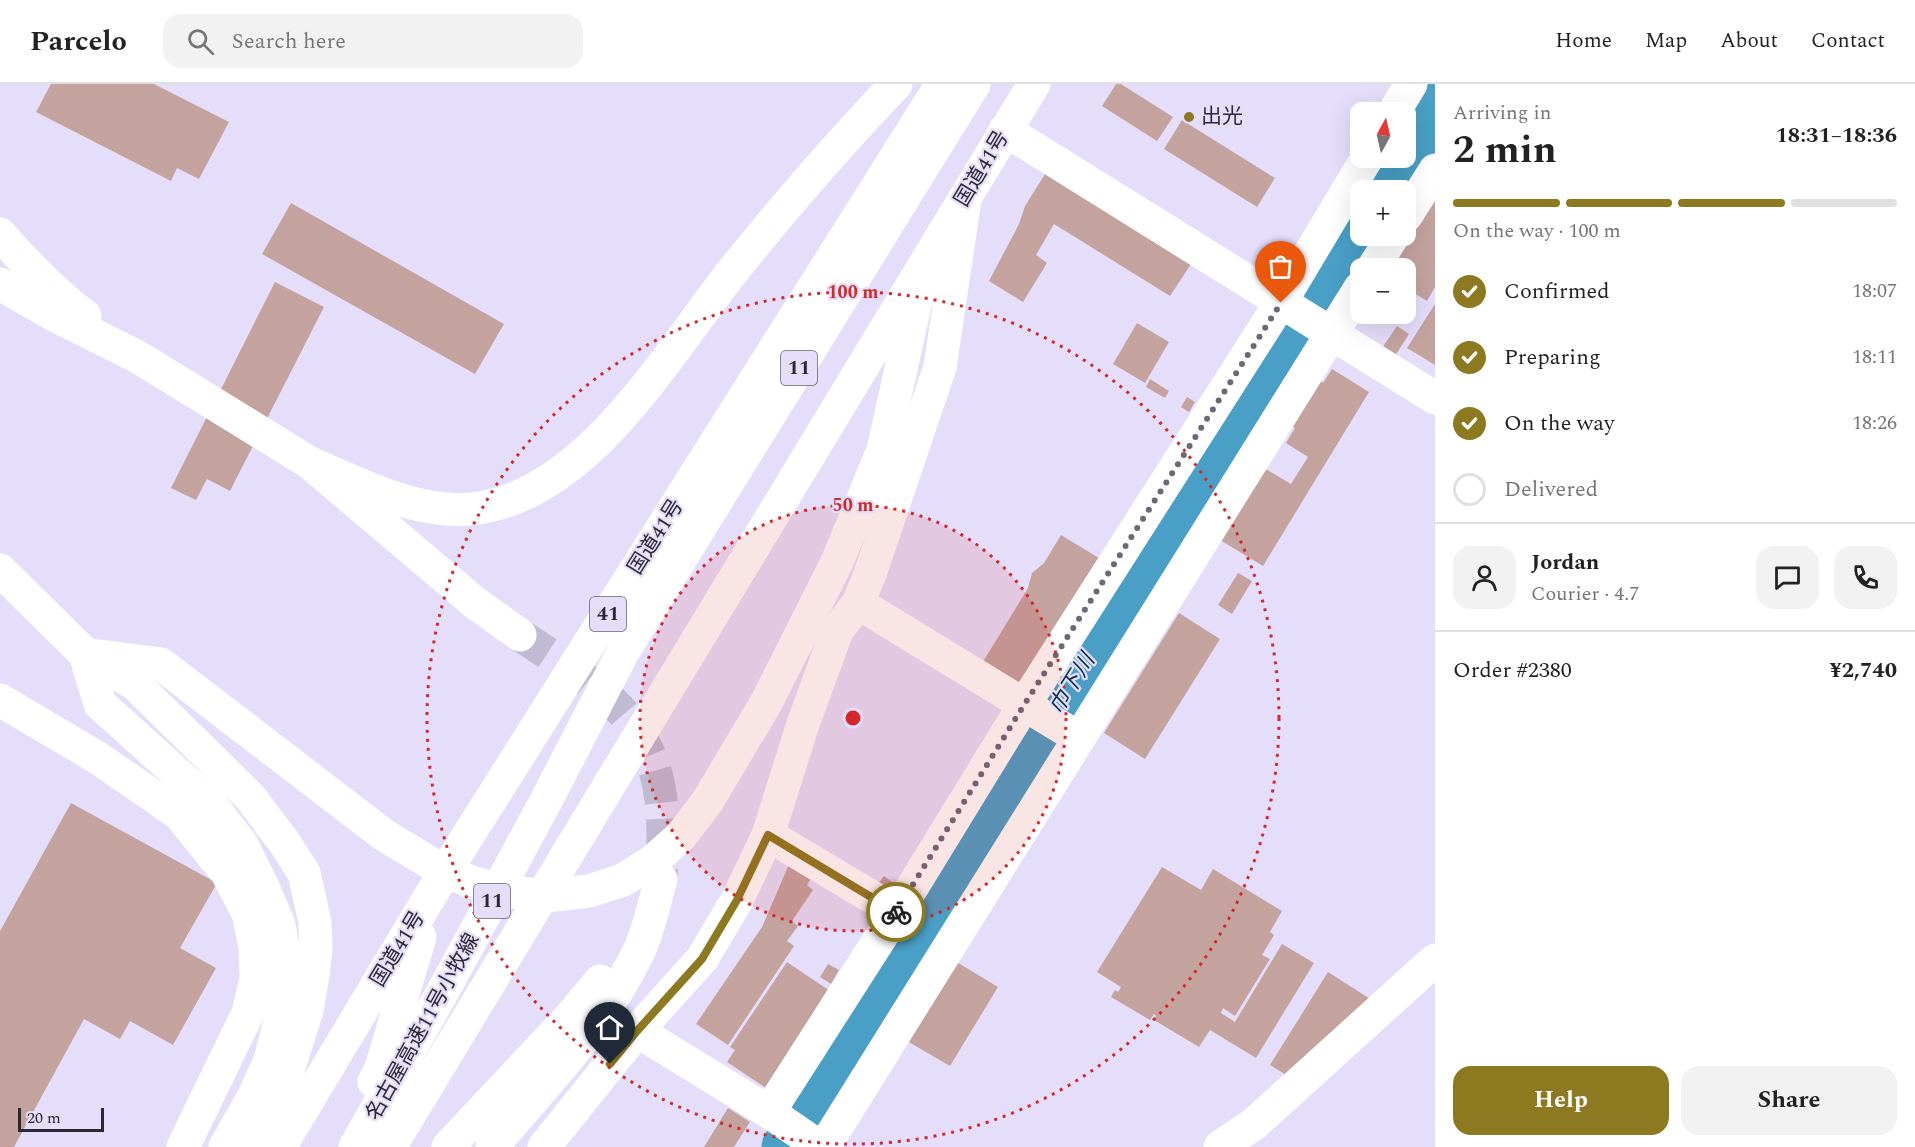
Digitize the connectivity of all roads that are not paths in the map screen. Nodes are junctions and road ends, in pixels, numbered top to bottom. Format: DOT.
graph roads {
  1 [pos="896,84"];
  2 [pos="942,84"];
  3 [pos="974,84"];
  4 [pos="1034,84"];
  5 [pos="1411,84"];
  6 [pos="1400,102"];
  7 [pos="1005,130"];
  8 [pos="1361,168"];
  9 [pos="1435,170"];
  10 [pos="965,199"];
  11 [pos="1416,200"];
  12 [pos="0,234"];
  13 [pos="924,265"];
  14 [pos="0,284"];
  15 [pos="1281,303"];
  16 [pos="1350,304"];
  17 [pos="1332,333"];
  18 [pos="138,357"];
  19 [pos="1435,398"];
  20 [pos="310,463"];
  21 [pos="0,570"];
  22 [pos="858,603"];
  23 [pos="520,635"];
  24 [pos="85,654"];
  25 [pos="0,700"];
  26 [pos="1024,705"];
  27 [pos="1079,738"];
  28 [pos="768,835"];
  29 [pos="435,888"];
  30 [pos="897,912"];
  31 [pos="1435,960"];
  32 [pos="637,1031"];
  33 [pos="769,1112"];
  34 [pos="183,1147"];
  35 [pos="225,1147"];
  36 [pos="256,1147"];
  37 [pos="280,1147"];
  38 [pos="334,1147"];
  39 [pos="355,1147"];
  40 [pos="390,1147"];
  41 [pos="448,1147"];
  42 [pos="492,1147"];
  43 [pos="544,1147"];
  44 [pos="822,1147"];
  45 [pos="1220,1147"];
  1 -- 20 [label="main road"];
  2 -- 29 [label="main road, 国道41号 / 41"];
  3 -- 39 [label="main road, 名古屋高速11号小牧線 / 11"];
  4 -- 7 [label="main road, 国道41号"];
  5 -- 6 [label="main road"];
  7 -- 10 [label="main road, 国道41号"];
  7 -- 15 [label="main road"];
  8 -- 15 [label="main road"];
  9 -- 11 [label="main road"];
  10 -- 13 [label="main road, 国道41号"];
  10 -- 22 [label="main road"];
  12 -- 18 [label="main road"];
  13 -- 24 [label="main road"];
  13 -- 40 [label="main road, 国道41号"];
  14 -- 18 [label="main road"];
  15 -- 17 [label="main road"];
  15 -- 26 [label="main road"];
  16 -- 17 [label="main road"];
  17 -- 19 [label="main road"];
  17 -- 27 [label="main road"];
  18 -- 20 [label="main road"];
  20 -- 23 [label="main road"];
  21 -- 24 [label="main road"];
  22 -- 26 [label="main road"];
  22 -- 28 [label="main road"];
  24 -- 35 [label="main road"];
  24 -- 36 [label="main road"];
  25 -- 34 [label="main road"];
  26 -- 27 [label="main road"];
  26 -- 30 [label="main road"];
  27 -- 44 [label="main road"];
  28 -- 30 [label="main road"];
  28 -- 32 [label="main road"];
  29 -- 37 [label="main road, 国道41号 / 41"];
  29 -- 38 [label="main road"];
  30 -- 33 [label="main road"];
  31 -- 45 [label="main road"];
  32 -- 33 [label="main road"];
  32 -- 43 [label="main road"];
  33 -- 44 [label="main road"];
  41 -- 42 [label="main road"];
}
